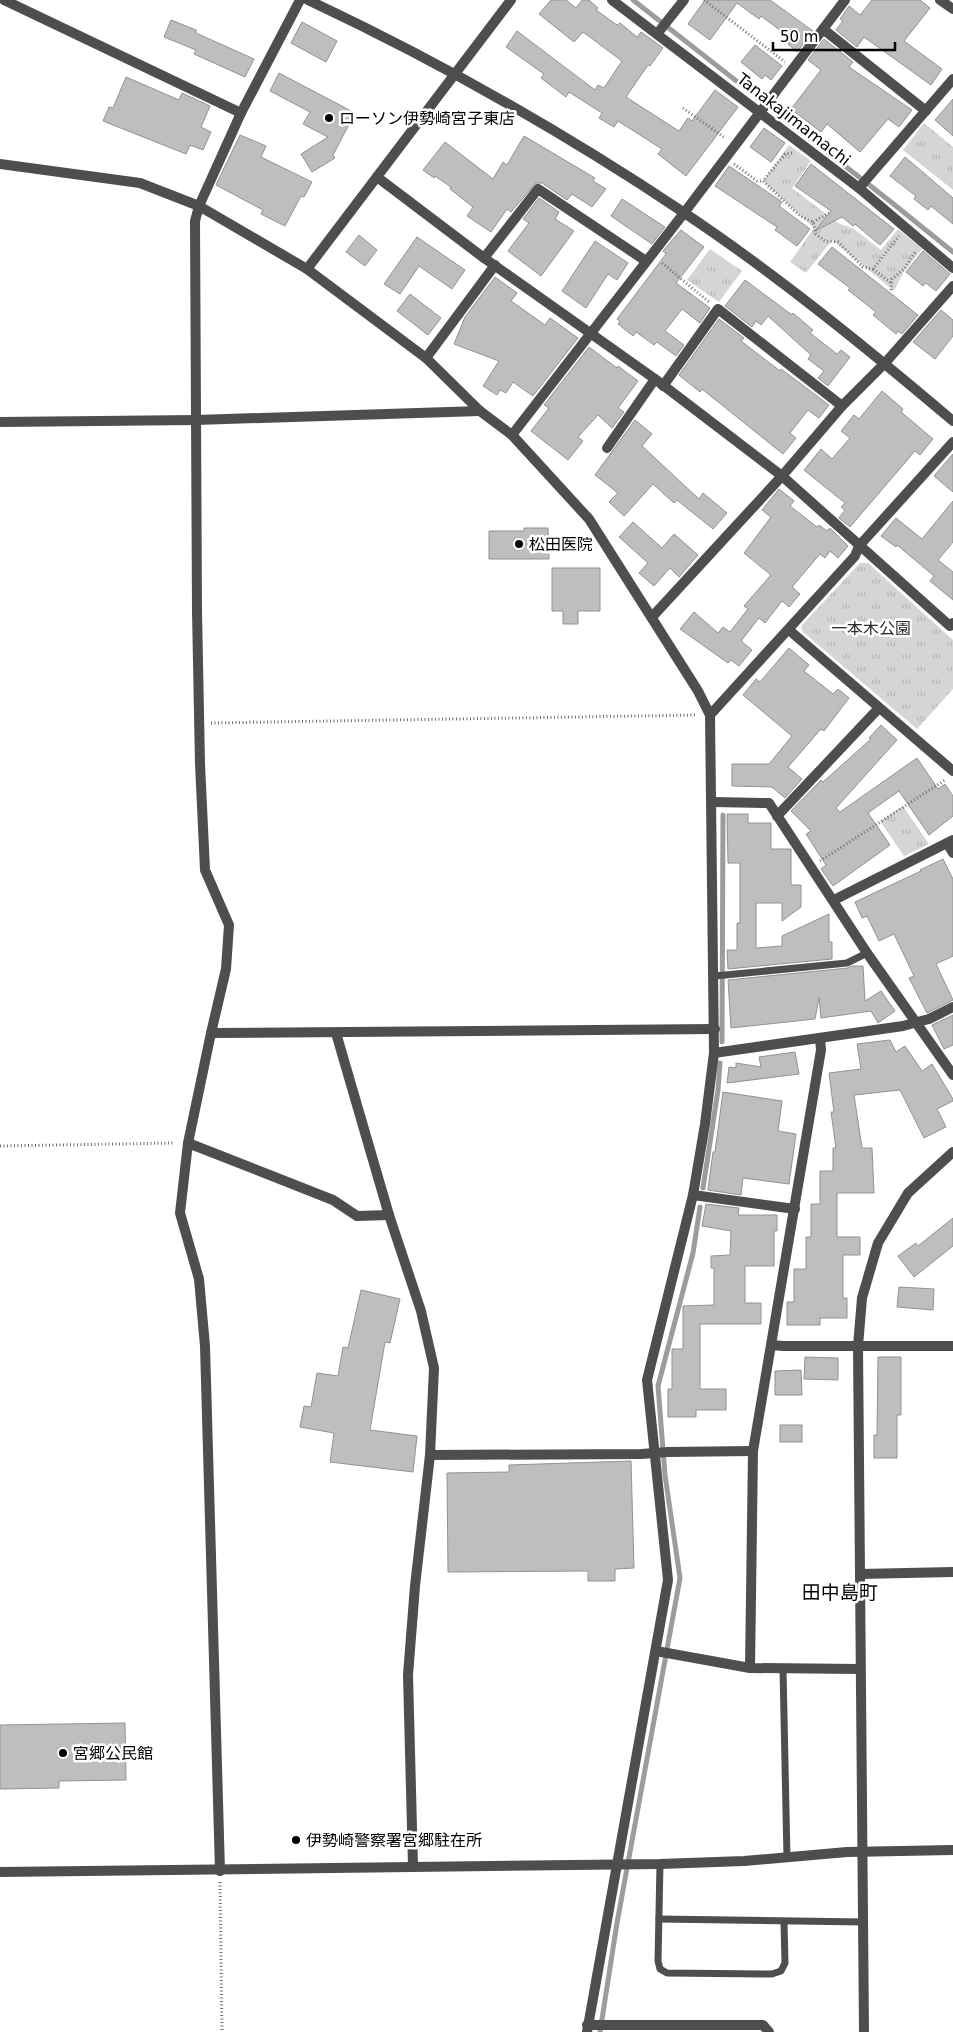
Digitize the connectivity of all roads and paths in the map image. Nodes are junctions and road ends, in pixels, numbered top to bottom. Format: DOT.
graph roads {
  1 [pos="4,0"];
  2 [pos="300,0"];
  3 [pos="308,0"];
  4 [pos="511,0"];
  5 [pos="612,0"];
  6 [pos="684,0"];
  7 [pos="704,0"];
  8 [pos="845,0"];
  9 [pos="940,0"];
  10 [pos="953,9"];
  11 [pos="823,29"];
  12 [pos="656,34"];
  13 [pos="793,69"];
  14 [pos="456,74"];
  15 [pos="953,79"];
  16 [pos="683,108"];
  17 [pos="926,111"];
  18 [pos="761,112"];
  19 [pos="241,113"];
  20 [pos="802,144"];
  21 [pos="735,146"];
  22 [pos="726,158"];
  23 [pos="0,164"];
  24 [pos="377,177"];
  25 [pos="763,181"];
  26 [pos="859,188"];
  27 [pos="199,206"];
  28 [pos="684,213"];
  29 [pos="829,213"];
  30 [pos="813,222"];
  31 [pos="905,240"];
  32 [pos="911,244"];
  33 [pos="484,258"];
  34 [pos="649,258"];
  35 [pos="495,265"];
  36 [pos="953,268"];
  37 [pos="307,269"];
  38 [pos="873,269"];
  39 [pos="891,283"];
  40 [pos="953,286"];
  41 [pos="891,290"];
  42 [pos="718,309"];
  43 [pos="590,332"];
  44 [pos="426,358"];
  45 [pos="885,363"];
  46 [pos="659,382"];
  47 [pos="842,406"];
  48 [pos="480,411"];
  49 [pos="196,420"];
  50 [pos="953,421"];
  51 [pos="0,422"];
  52 [pos="512,435"];
  53 [pos="953,442"];
  54 [pos="607,448"];
  55 [pos="782,476"];
  56 [pos="860,546"];
  57 [pos="652,617"];
  58 [pos="953,623"];
  59 [pos="789,630"];
  60 [pos="878,709"];
  61 [pos="710,715"];
  62 [pos="199,723"];
  63 [pos="953,773"];
  64 [pos="712,802"];
  65 [pos="777,816"];
  66 [pos="950,842"];
  67 [pos="953,853"];
  68 [pos="811,866"];
  69 [pos="834,900"];
  70 [pos="866,953"];
  71 [pos="715,976"];
  72 [pos="953,1007"];
  73 [pos="918,1023"];
  74 [pos="715,1029"];
  75 [pos="211,1033"];
  76 [pos="336,1033"];
  77 [pos="820,1038"];
  78 [pos="714,1053"];
  79 [pos="953,1074"];
  80 [pos="188,1143"];
  81 [pos="0,1146"];
  82 [pos="953,1152"];
  83 [pos="693,1195"];
  84 [pos="795,1209"];
  85 [pos="389,1215"];
  86 [pos="772,1345"];
  87 [pos="858,1346"];
  88 [pos="953,1346"];
  89 [pos="753,1451"];
  90 [pos="654,1453"];
  91 [pos="430,1455"];
  92 [pos="953,1572"];
  93 [pos="860,1574"];
  94 [pos="656,1652"];
  95 [pos="750,1668"];
  96 [pos="783,1669"];
  97 [pos="860,1669"];
  98 [pos="953,1850"];
  99 [pos="863,1851"];
  100 [pos="787,1858"];
  101 [pos="616,1864"];
  102 [pos="660,1864"];
  103 [pos="413,1866"];
  104 [pos="220,1871"];
  105 [pos="0,1872"];
  106 [pos="659,1919"];
  107 [pos="784,1922"];
  108 [pos="863,1922"];
  109 [pos="587,2029"];
  110 [pos="692,2029"];
  111 [pos="222,2032"];
  112 [pos="769,2032"];
  113 [pos="864,2032"];
  1 -- 19 [label="street"];
  2 -- 19 [label="street"];
  3 -- 14 [label="street"];
  4 -- 14 [label="street"];
  5 -- 12 [label="street, Tanakajimamachi"];
  6 -- 12 [label="street"];
  7 -- 13 [label="path"];
  8 -- 11 [label="street"];
  9 -- 10 [label="street"];
  11 -- 13 [label="street"];
  11 -- 17 [label="street"];
  12 -- 18 [label="street, Tanakajimamachi"];
  13 -- 18 [label="street"];
  14 -- 24 [label="street"];
  14 -- 28 [label="street"];
  15 -- 17 [label="street"];
  16 -- 21 [label="path"];
  17 -- 26 [label="street"];
  18 -- 20 [label="street, Tanakajimamachi"];
  18 -- 21 [label="street"];
  19 -- 27 [label="street"];
  20 -- 25 [label="path"];
  20 -- 26 [label="street, Tanakajimamachi"];
  21 -- 22 [label="street"];
  22 -- 25 [label="path"];
  22 -- 28 [label="street"];
  23 -- 27 [label="street"];
  24 -- 33 [label="street"];
  24 -- 37 [label="street"];
  25 -- 30 [label="path"];
  26 -- 36 [label="street, Tanakajimamachi"];
  27 -- 37 [label="street"];
  27 -- 49 [label="street"];
  28 -- 34 [label="street"];
  28 -- 45 [label="street"];
  29 -- 30 [label="path"];
  30 -- 38 [label="path"];
  31 -- 38 [label="path"];
  32 -- 39 [label="path"];
  33 -- 34 [label="street"];
  33 -- 35 [label="street"];
  34 -- 42 [label="path"];
  34 -- 43 [label="street"];
  35 -- 43 [label="street"];
  35 -- 44 [label="street"];
  37 -- 44 [label="street"];
  38 -- 39 [label="path"];
  39 -- 41 [label="path"];
  40 -- 45 [label="street"];
  42 -- 46 [label="street"];
  42 -- 47 [label="street"];
  43 -- 46 [label="street"];
  43 -- 52 [label="street"];
  44 -- 48 [label="street"];
  45 -- 47 [label="street"];
  45 -- 50 [label="street"];
  46 -- 54 [label="street"];
  46 -- 55 [label="street"];
  47 -- 55 [label="street"];
  48 -- 49 [label="street"];
  48 -- 52 [label="street"];
  49 -- 51 [label="street"];
  49 -- 62 [label="street"];
  52 -- 57 [label="street"];
  53 -- 56 [label="street"];
  55 -- 56 [label="street"];
  55 -- 57 [label="street"];
  56 -- 58 [label="street"];
  56 -- 59 [label="street"];
  57 -- 61 [label="street"];
  59 -- 60 [label="street"];
  59 -- 61 [label="street"];
  60 -- 63 [label="street"];
  60 -- 65 [label="street"];
  61 -- 62 [label="path"];
  61 -- 64 [label="street"];
  62 -- 75 [label="street"];
  63 -- 68 [label="path"];
  64 -- 65 [label="street"];
  64 -- 71 [label="street"];
  65 -- 68 [label="street"];
  66 -- 67 [label="street"];
  66 -- 69 [label="street"];
  68 -- 69 [label="street"];
  69 -- 70 [label="street"];
  70 -- 71 [label="lane"];
  70 -- 73 [label="street"];
  71 -- 74 [label="street"];
  72 -- 73 [label="street"];
  73 -- 77 [label="street"];
  73 -- 79 [label="street"];
  74 -- 76 [label="street"];
  74 -- 78 [label="street"];
  75 -- 76 [label="street"];
  75 -- 80 [label="street"];
  76 -- 85 [label="street"];
  77 -- 78 [label="street"];
  77 -- 84 [label="street"];
  78 -- 83 [label="street"];
  80 -- 81 [label="path"];
  80 -- 85 [label="street"];
  80 -- 104 [label="street"];
  82 -- 87 [label="street"];
  83 -- 84 [label="street"];
  83 -- 90 [label="street"];
  84 -- 86 [label="street"];
  85 -- 91 [label="street"];
  86 -- 87 [label="street"];
  86 -- 89 [label="street"];
  87 -- 88 [label="street"];
  87 -- 93 [label="street"];
  89 -- 90 [label="street"];
  89 -- 95 [label="street"];
  90 -- 91 [label="street"];
  90 -- 94 [label="street"];
  91 -- 103 [label="street"];
  92 -- 93 [label="street"];
  93 -- 97 [label="street"];
  94 -- 95 [label="street"];
  94 -- 101 [label="street"];
  95 -- 96 [label="street"];
  96 -- 97 [label="street"];
  96 -- 100 [label="lane"];
  97 -- 99 [label="street"];
  98 -- 99 [label="street"];
  99 -- 100 [label="street"];
  99 -- 108 [label="street"];
  100 -- 102 [label="street"];
  101 -- 102 [label="street"];
  101 -- 103 [label="street"];
  101 -- 109 [label="street"];
  102 -- 106 [label="lane"];
  103 -- 104 [label="street"];
  104 -- 105 [label="street"];
  104 -- 111 [label="path"];
  106 -- 107 [label="lane"];
  106 -- 107 [label="lane"];
  107 -- 108 [label="lane"];
  108 -- 113 [label="street"];
  109 -- 110 [label="street"];
  110 -- 112 [label="street"];
}
